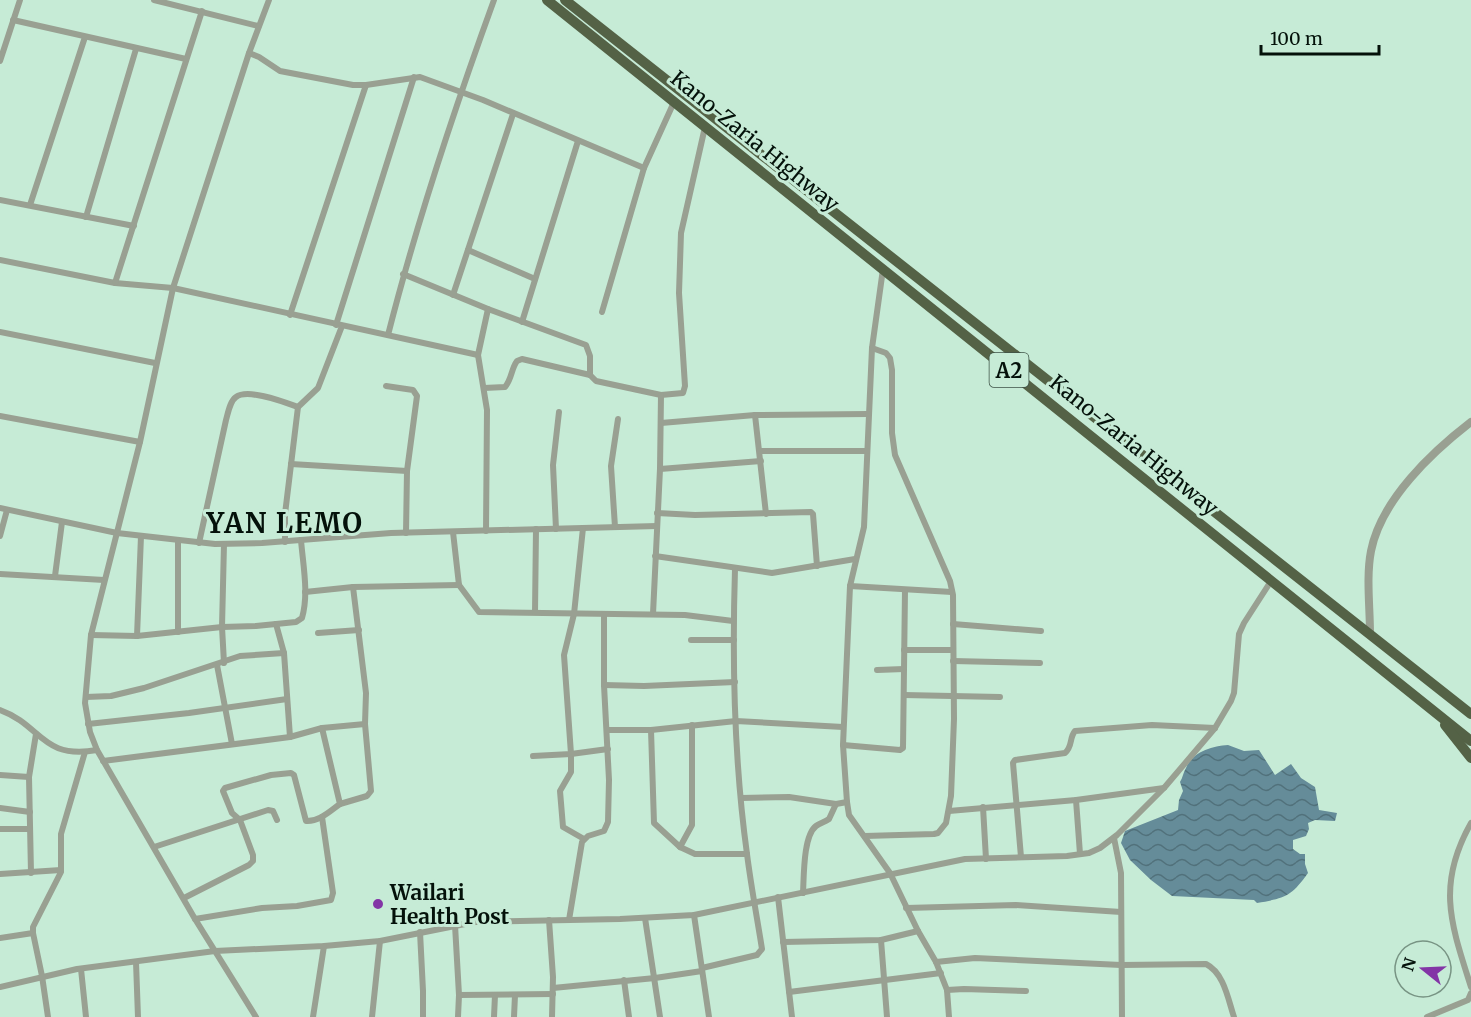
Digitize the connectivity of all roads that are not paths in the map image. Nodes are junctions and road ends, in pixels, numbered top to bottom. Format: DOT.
graph roads {
  1 [pos="20,0"];
  2 [pos="154,0"];
  3 [pos="269,0"];
  4 [pos="494,0"];
  5 [pos="547,0"];
  6 [pos="565,0"];
  7 [pos="202,11"];
  8 [pos="13,20"];
  9 [pos="258,26"];
  10 [pos="84,37"];
  11 [pos="3,45"];
  12 [pos="136,49"];
  13 [pos="249,53"];
  14 [pos="186,59"];
  15 [pos="0,61"];
  16 [pos="414,77"];
  17 [pos="366,85"];
  18 [pos="461,92"];
  19 [pos="674,102"];
  20 [pos="513,114"];
  21 [pos="706,127"];
  22 [pos="578,141"];
  23 [pos="644,168"];
  24 [pos="0,200"];
  25 [pos="30,205"];
  26 [pos="86,217"];
  27 [pos="134,226"];
  28 [pos="468,250"];
  29 [pos="0,260"];
  30 [pos="883,268"];
  31 [pos="403,274"];
  32 [pos="535,279"];
  33 [pos="115,283"];
  34 [pos="172,288"];
  35 [pos="453,295"];
  36 [pos="488,309"];
  37 [pos="602,312"];
  38 [pos="290,315"];
  39 [pos="522,322"];
  40 [pos="339,326"];
  41 [pos="0,332"];
  42 [pos="387,335"];
  43 [pos="872,348"];
  44 [pos="478,355"];
  45 [pos="155,363"];
  46 [pos="590,375"];
  47 [pos="386,386"];
  48 [pos="484,388"];
  49 [pos="661,395"];
  50 [pos="298,407"];
  51 [pos="559,412"];
  52 [pos="868,414"];
  53 [pos="754,415"];
  54 [pos="0,416"];
  55 [pos="618,419"];
  56 [pos="1471,422"];
  57 [pos="661,423"];
  58 [pos="140,442"];
  59 [pos="760,451"];
  60 [pos="867,451"];
  61 [pos="761,461"];
  62 [pos="291,464"];
  63 [pos="660,469"];
  64 [pos="407,471"];
  65 [pos="4,509"];
  66 [pos="657,513"];
  67 [pos="766,514"];
  68 [pos="62,522"];
  69 [pos="657,526"];
  70 [pos="615,527"];
  71 [pos="583,528"];
  72 [pos="536,529"];
  73 [pos="556,529"];
  74 [pos="486,531"];
  75 [pos="453,532"];
  76 [pos="117,533"];
  77 [pos="406,533"];
  78 [pos="0,536"];
  79 [pos="141,536"];
  80 [pos="301,540"];
  81 [pos="178,541"];
  82 [pos="285,542"];
  83 [pos="199,543"];
  84 [pos="224,544"];
  85 [pos="655,556"];
  86 [pos="855,559"];
  87 [pos="817,566"];
  88 [pos="735,569"];
  89 [pos="0,574"];
  90 [pos="55,576"];
  91 [pos="104,580"];
  92 [pos="1271,581"];
  93 [pos="459,585"];
  94 [pos="850,586"];
  95 [pos="353,587"];
  96 [pos="905,590"];
  97 [pos="305,592"];
  98 [pos="952,592"];
  99 [pos="535,612"];
  100 [pos="574,614"];
  101 [pos="653,614"];
  102 [pos="604,615"];
  103 [pos="734,621"];
  104 [pos="276,624"];
  105 [pos="953,624"];
  106 [pos="222,627"];
  107 [pos="359,630"];
  108 [pos="1041,631"];
  109 [pos="178,632"];
  110 [pos="318,633"];
  111 [pos="1371,634"];
  112 [pos="91,635"];
  113 [pos="137,636"];
  114 [pos="691,640"];
  115 [pos="734,640"];
  116 [pos="904,650"];
  117 [pos="953,650"];
  118 [pos="284,653"];
  119 [pos="953,661"];
  120 [pos="1040,663"];
  121 [pos="220,664"];
  122 [pos="904,669"];
  123 [pos="877,670"];
  124 [pos="735,682"];
  125 [pos="604,685"];
  126 [pos="1444,693"];
  127 [pos="904,695"];
  128 [pos="86,697"];
  129 [pos="953,698"];
  130 [pos="1000,698"];
  131 [pos="287,699"];
  132 [pos="1471,703"];
  133 [pos="225,707"];
  134 [pos="0,710"];
  135 [pos="1434,711"];
  136 [pos="1471,714"];
  137 [pos="736,721"];
  138 [pos="88,724"];
  139 [pos="365,724"];
  140 [pos="692,725"];
  141 [pos="843,727"];
  142 [pos="322,728"];
  143 [pos="1215,728"];
  144 [pos="607,730"];
  145 [pos="651,730"];
  146 [pos="36,734"];
  147 [pos="290,737"];
  148 [pos="1471,741"];
  149 [pos="232,744"];
  150 [pos="843,745"];
  151 [pos="608,748"];
  152 [pos="97,750"];
  153 [pos="85,752"];
  154 [pos="571,754"];
  155 [pos="533,756"];
  156 [pos="1471,758"];
  157 [pos="103,761"];
  158 [pos="0,775"];
  159 [pos="29,777"];
  160 [pos="1164,788"];
  161 [pos="741,798"];
  162 [pos="1076,800"];
  163 [pos="847,802"];
  164 [pos="339,804"];
  165 [pos="836,804"];
  166 [pos="1017,804"];
  167 [pos="983,807"];
  168 [pos="0,808"];
  169 [pos="949,811"];
  170 [pos="30,812"];
  171 [pos="322,817"];
  172 [pos="240,820"];
  173 [pos="277,820"];
  174 [pos="1471,823"];
  175 [pos="30,829"];
  176 [pos="0,830"];
  177 [pos="865,836"];
  178 [pos="1114,838"];
  179 [pos="584,839"];
  180 [pos="154,847"];
  181 [pos="680,847"];
  182 [pos="747,854"];
  183 [pos="1080,854"];
  184 [pos="1021,857"];
  185 [pos="986,859"];
  186 [pos="61,870"];
  187 [pos="31,873"];
  188 [pos="890,873"];
  189 [pos="0,874"];
  190 [pos="803,893"];
  191 [pos="778,897"];
  192 [pos="184,898"];
  193 [pos="755,902"];
  194 [pos="906,908"];
  195 [pos="1121,912"];
  196 [pos="694,915"];
  197 [pos="645,918"];
  198 [pos="195,919"];
  199 [pos="549,920"];
  200 [pos="569,920"];
  201 [pos="455,925"];
  202 [pos="918,931"];
  203 [pos="420,932"];
  204 [pos="33,933"];
  205 [pos="0,938"];
  206 [pos="380,940"];
  207 [pos="881,940"];
  208 [pos="783,942"];
  209 [pos="324,946"];
  210 [pos="215,951"];
  211 [pos="136,962"];
  212 [pos="936,962"];
  213 [pos="1121,965"];
  214 [pos="81,969"];
  215 [pos="702,969"];
  216 [pos="941,973"];
  217 [pos="42,976"];
  218 [pos="655,978"];
  219 [pos="624,980"];
  220 [pos="886,981"];
  221 [pos="0,987"];
  222 [pos="1471,987"];
  223 [pos="947,990"];
  224 [pos="553,991"];
  225 [pos="1026,991"];
  226 [pos="789,992"];
  227 [pos="1471,993"];
  228 [pos="459,995"];
  229 [pos="495,995"];
  230 [pos="515,995"];
  231 [pos="1441,1015"];
  232 [pos="48,1017"];
  233 [pos="86,1017"];
  234 [pos="138,1017"];
  235 [pos="256,1017"];
  236 [pos="313,1017"];
  237 [pos="372,1017"];
  238 [pos="423,1017"];
  239 [pos="458,1017"];
  240 [pos="494,1017"];
  241 [pos="514,1017"];
  242 [pos="552,1017"];
  243 [pos="629,1017"];
  244 [pos="660,1017"];
  245 [pos="709,1017"];
  246 [pos="792,1017"];
  247 [pos="887,1017"];
  248 [pos="949,1017"];
  249 [pos="1122,1017"];
  250 [pos="1234,1017"];
  251 [pos="1427,1017"];
  1 -- 8 [label="street"];
  2 -- 7 [label="street"];
  3 -- 9 [label="street"];
  4 -- 18 [label="street"];
  5 -- 19 [label="highway, Kano-Zaria Highway / A2"];
  6 -- 111 [label="highway, Kano-Zaria Highway / A2"];
  7 -- 9 [label="street"];
  7 -- 14 [label="street"];
  8 -- 10 [label="street"];
  8 -- 11 [label="street"];
  9 -- 13 [label="street"];
  10 -- 12 [label="street"];
  10 -- 25 [label="street"];
  11 -- 15 [label="street"];
  12 -- 14 [label="street"];
  12 -- 26 [label="street"];
  13 -- 17 [label="street"];
  13 -- 34 [label="street"];
  14 -- 27 [label="street"];
  16 -- 17 [label="street"];
  16 -- 18 [label="street"];
  16 -- 40 [label="street"];
  17 -- 38 [label="street"];
  18 -- 20 [label="street"];
  18 -- 31 [label="street"];
  19 -- 21 [label="highway, Kano-Zaria Highway / A2"];
  19 -- 23 [label="street"];
  20 -- 22 [label="street"];
  20 -- 28 [label="street"];
  21 -- 30 [label="highway, Kano-Zaria Highway / A2"];
  21 -- 49 [label="street"];
  22 -- 23 [label="street"];
  22 -- 32 [label="street"];
  23 -- 37 [label="street"];
  24 -- 25 [label="street"];
  25 -- 26 [label="street"];
  26 -- 27 [label="street"];
  27 -- 33 [label="street"];
  28 -- 32 [label="street"];
  28 -- 35 [label="street"];
  29 -- 33 [label="street"];
  30 -- 43 [label="street"];
  30 -- 92 [label="highway, Kano-Zaria Highway / A2"];
  31 -- 35 [label="street"];
  31 -- 42 [label="street"];
  32 -- 39 [label="street"];
  33 -- 34 [label="street"];
  34 -- 38 [label="street"];
  34 -- 45 [label="street"];
  35 -- 36 [label="street"];
  36 -- 39 [label="street"];
  36 -- 44 [label="street"];
  38 -- 40 [label="street"];
  39 -- 46 [label="street"];
  40 -- 42 [label="street"];
  40 -- 50 [label="street"];
  41 -- 45 [label="street"];
  42 -- 44 [label="street"];
  43 -- 52 [label="street"];
  43 -- 98 [label="street"];
  44 -- 48 [label="street"];
  45 -- 58 [label="street"];
  46 -- 48 [label="street"];
  46 -- 49 [label="street"];
  47 -- 64 [label="street"];
  48 -- 74 [label="street"];
  49 -- 57 [label="street"];
  50 -- 62 [label="street"];
  50 -- 83 [label="street"];
  51 -- 73 [label="street"];
  52 -- 53 [label="street"];
  52 -- 60 [label="street"];
  53 -- 57 [label="street"];
  53 -- 59 [label="street"];
  54 -- 58 [label="street"];
  55 -- 70 [label="street"];
  56 -- 111 [label="street"];
  57 -- 63 [label="street"];
  58 -- 76 [label="street"];
  59 -- 60 [label="street"];
  59 -- 61 [label="street"];
  60 -- 86 [label="street"];
  61 -- 63 [label="street"];
  61 -- 67 [label="street"];
  62 -- 64 [label="street"];
  62 -- 82 [label="street"];
  63 -- 66 [label="street"];
  64 -- 77 [label="street"];
  65 -- 68 [label="street"];
  65 -- 78 [label="street"];
  66 -- 67 [label="street"];
  66 -- 69 [label="street"];
  67 -- 87 [label="street"];
  68 -- 76 [label="street"];
  68 -- 90 [label="street"];
  69 -- 70 [label="street"];
  69 -- 85 [label="street"];
  70 -- 71 [label="street"];
  71 -- 73 [label="street"];
  71 -- 100 [label="street"];
  72 -- 73 [label="street"];
  72 -- 74 [label="street"];
  72 -- 99 [label="street"];
  74 -- 75 [label="street"];
  75 -- 77 [label="street"];
  75 -- 93 [label="street"];
  76 -- 79 [label="street"];
  76 -- 91 [label="street"];
  77 -- 80 [label="street"];
  79 -- 81 [label="street"];
  79 -- 113 [label="street"];
  80 -- 82 [label="street"];
  80 -- 97 [label="street"];
  81 -- 83 [label="street"];
  81 -- 109 [label="street"];
  82 -- 84 [label="street"];
  83 -- 84 [label="street"];
  84 -- 106 [label="street"];
  85 -- 88 [label="street"];
  85 -- 101 [label="street"];
  86 -- 87 [label="street"];
  86 -- 94 [label="street"];
  87 -- 88 [label="street"];
  88 -- 103 [label="street"];
  89 -- 90 [label="street"];
  90 -- 91 [label="street"];
  91 -- 112 [label="street"];
  92 -- 135 [label="highway, Kano-Zaria Highway / A2"];
  92 -- 143 [label="street"];
  93 -- 95 [label="street"];
  93 -- 99 [label="street"];
  94 -- 96 [label="street"];
  94 -- 141 [label="street"];
  95 -- 97 [label="street"];
  95 -- 107 [label="street"];
  96 -- 98 [label="street"];
  96 -- 116 [label="street"];
  97 -- 104 [label="street"];
  98 -- 105 [label="street"];
  99 -- 100 [label="street"];
  100 -- 102 [label="street"];
  100 -- 154 [label="street"];
  101 -- 102 [label="street"];
  101 -- 103 [label="street"];
  102 -- 125 [label="street"];
  103 -- 115 [label="street"];
  104 -- 106 [label="street"];
  104 -- 118 [label="street"];
  105 -- 108 [label="street"];
  105 -- 117 [label="street"];
  106 -- 109 [label="street"];
  106 -- 121 [label="street"];
  107 -- 110 [label="street"];
  107 -- 139 [label="street"];
  109 -- 113 [label="street"];
  111 -- 126 [label="highway, Kano-Zaria Highway / A2"];
  112 -- 113 [label="street"];
  112 -- 128 [label="street"];
  114 -- 115 [label="street"];
  115 -- 124 [label="street"];
  116 -- 117 [label="street"];
  116 -- 122 [label="street"];
  117 -- 119 [label="street"];
  118 -- 121 [label="street"];
  118 -- 131 [label="street"];
  119 -- 120 [label="street"];
  119 -- 129 [label="street"];
  121 -- 128 [label="street"];
  121 -- 133 [label="street"];
  122 -- 123 [label="street"];
  122 -- 127 [label="street"];
  124 -- 125 [label="street"];
  124 -- 137 [label="street"];
  125 -- 144 [label="street"];
  126 -- 132 [label="highway"];
  126 -- 136 [label="highway, Kano-Zaria Highway / A2"];
  127 -- 129 [label="street"];
  127 -- 150 [label="street"];
  128 -- 138 [label="street"];
  129 -- 130 [label="street"];
  129 -- 169 [label="street"];
  131 -- 133 [label="street"];
  131 -- 147 [label="street"];
  133 -- 138 [label="street"];
  133 -- 149 [label="street"];
  134 -- 146 [label="street"];
  135 -- 148 [label="highway, Kano-Zaria Highway / A2"];
  135 -- 156 [label="highway"];
  137 -- 140 [label="street"];
  137 -- 141 [label="street"];
  137 -- 161 [label="street"];
  138 -- 152 [label="street"];
  139 -- 142 [label="street"];
  139 -- 164 [label="street"];
  140 -- 145 [label="street"];
  140 -- 181 [label="street"];
  141 -- 150 [label="street"];
  142 -- 147 [label="street"];
  142 -- 164 [label="street"];
  143 -- 160 [label="street"];
  143 -- 166 [label="street"];
  144 -- 145 [label="street"];
  144 -- 151 [label="street"];
  145 -- 181 [label="street"];
  146 -- 153 [label="street"];
  146 -- 159 [label="street"];
  147 -- 149 [label="street"];
  149 -- 157 [label="street"];
  150 -- 163 [label="street"];
  151 -- 154 [label="street"];
  151 -- 179 [label="street"];
  152 -- 153 [label="street"];
  152 -- 157 [label="street"];
  153 -- 186 [label="street"];
  154 -- 155 [label="street"];
  154 -- 179 [label="street"];
  157 -- 180 [label="street"];
  158 -- 159 [label="street"];
  159 -- 170 [label="street"];
  160 -- 162 [label="street"];
  160 -- 178 [label="street"];
  161 -- 165 [label="street"];
  161 -- 182 [label="street"];
  162 -- 166 [label="street"];
  162 -- 183 [label="street"];
  163 -- 165 [label="street"];
  163 -- 177 [label="street"];
  164 -- 171 [label="street"];
  165 -- 190 [label="street"];
  166 -- 167 [label="street"];
  166 -- 184 [label="street"];
  167 -- 169 [label="street"];
  167 -- 185 [label="street"];
  168 -- 170 [label="street"];
  169 -- 177 [label="street"];
  170 -- 175 [label="street"];
  171 -- 172 [label="street"];
  171 -- 198 [label="street"];
  172 -- 173 [label="street"];
  172 -- 180 [label="street"];
  172 -- 192 [label="street"];
  174 -- 222 [label="street"];
  175 -- 176 [label="street"];
  175 -- 187 [label="street"];
  177 -- 188 [label="street"];
  178 -- 183 [label="street"];
  178 -- 195 [label="street"];
  179 -- 200 [label="street"];
  180 -- 192 [label="street"];
  181 -- 182 [label="street"];
  182 -- 193 [label="street"];
  183 -- 184 [label="street"];
  184 -- 185 [label="street"];
  185 -- 188 [label="street"];
  186 -- 187 [label="street"];
  186 -- 204 [label="street"];
  187 -- 189 [label="street"];
  188 -- 190 [label="street"];
  188 -- 194 [label="street"];
  190 -- 191 [label="street"];
  191 -- 193 [label="street"];
  191 -- 208 [label="street"];
  192 -- 198 [label="street"];
  193 -- 196 [label="street"];
  193 -- 215 [label="street"];
  194 -- 195 [label="street"];
  194 -- 202 [label="street"];
  195 -- 213 [label="street"];
  196 -- 197 [label="street"];
  196 -- 215 [label="street"];
  197 -- 200 [label="street"];
  197 -- 218 [label="street"];
  198 -- 210 [label="street"];
  199 -- 200 [label="street"];
  199 -- 201 [label="street"];
  199 -- 224 [label="street"];
  201 -- 203 [label="street"];
  201 -- 228 [label="street"];
  202 -- 207 [label="street"];
  202 -- 212 [label="street"];
  203 -- 206 [label="street"];
  203 -- 238 [label="street"];
  204 -- 205 [label="street"];
  204 -- 217 [label="street"];
  206 -- 209 [label="street"];
  206 -- 237 [label="street"];
  207 -- 208 [label="street"];
  207 -- 220 [label="street"];
  208 -- 226 [label="street"];
  209 -- 210 [label="street"];
  209 -- 236 [label="street"];
  210 -- 211 [label="street"];
  210 -- 235 [label="street"];
  211 -- 214 [label="street"];
  211 -- 234 [label="street"];
  212 -- 213 [label="street"];
  212 -- 216 [label="street"];
  213 -- 249 [label="street"];
  213 -- 250 [label="street"];
  214 -- 217 [label="street"];
  214 -- 233 [label="street"];
  215 -- 218 [label="street"];
  215 -- 245 [label="street"];
  216 -- 220 [label="street"];
  216 -- 223 [label="street"];
  217 -- 221 [label="street"];
  217 -- 232 [label="street"];
  218 -- 219 [label="street"];
  218 -- 244 [label="street"];
  219 -- 224 [label="street"];
  219 -- 243 [label="street"];
  220 -- 226 [label="street"];
  220 -- 247 [label="street"];
  223 -- 225 [label="street"];
  223 -- 248 [label="street"];
  224 -- 230 [label="street"];
  224 -- 242 [label="street"];
  226 -- 246 [label="street"];
  227 -- 231 [label="street"];
  228 -- 229 [label="street"];
  228 -- 239 [label="street"];
  229 -- 230 [label="street"];
  229 -- 240 [label="street"];
  230 -- 241 [label="street"];
  231 -- 251 [label="street"];
}
